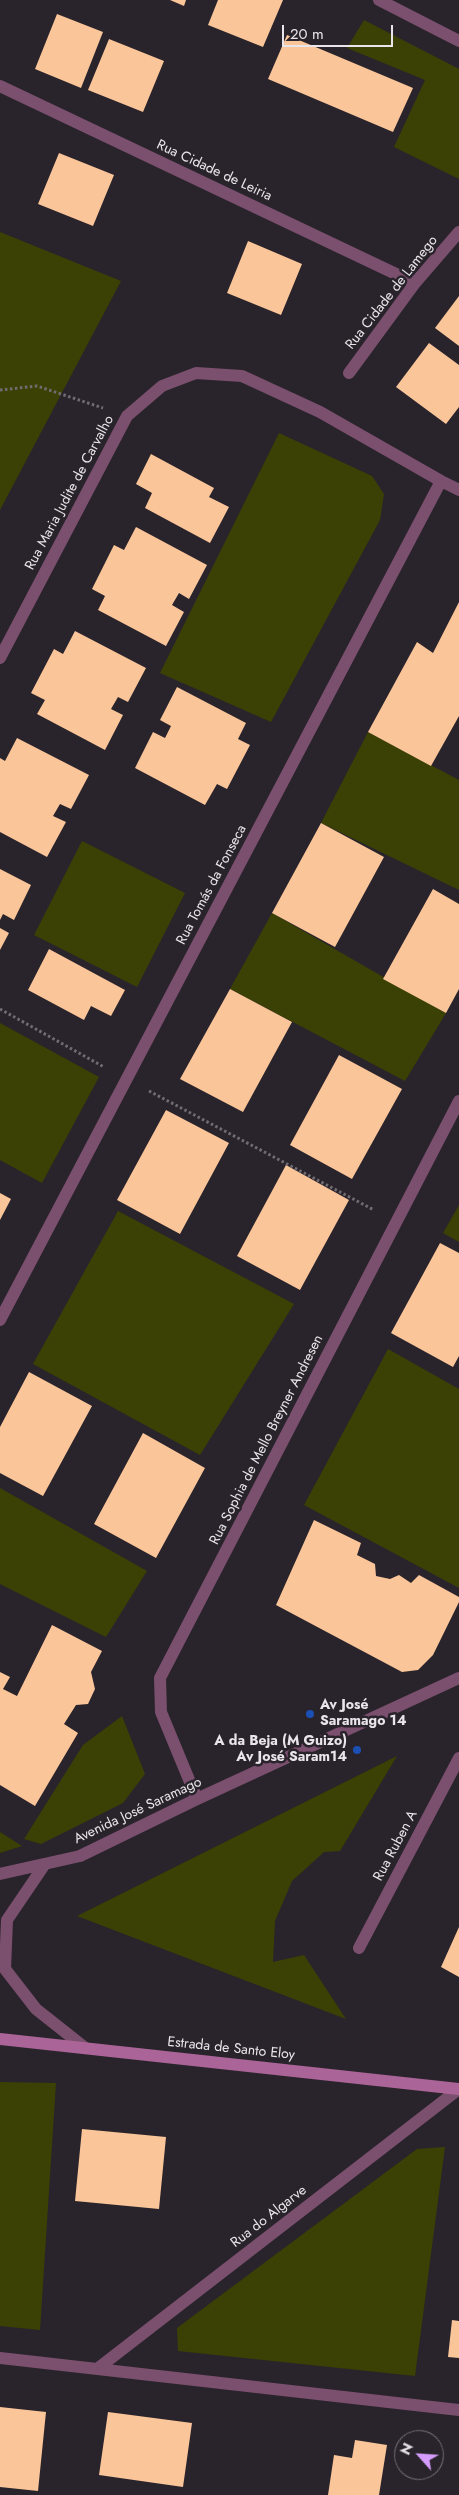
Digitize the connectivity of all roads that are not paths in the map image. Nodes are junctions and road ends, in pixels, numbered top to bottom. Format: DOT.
graph roads {
  1 [pos="379,0"];
  2 [pos="459,41"];
  3 [pos="0,86"];
  4 [pos="459,232"];
  5 [pos="415,283"];
  6 [pos="349,373"];
  7 [pos="441,481"];
  8 [pos="459,490"];
  9 [pos="0,658"];
  10 [pos="459,1101"];
  11 [pos="0,1320"];
  12 [pos="459,1678"];
  13 [pos="459,1758"];
  14 [pos="197,1799"];
  15 [pos="45,1864"];
  16 [pos="0,1874"];
  17 [pos="359,1948"];
  18 [pos="0,2039"];
  19 [pos="84,2047"];
  20 [pos="459,2089"];
  21 [pos="0,2358"];
  22 [pos="97,2369"];
  23 [pos="459,2410"];
  1 -- 2 [label="street"];
  3 -- 5 [label="street, Rua Cidade de Leiria"];
  4 -- 5 [label="street, Rua Cidade de Lamego"];
  5 -- 6 [label="street, Rua Cidade de Lamego"];
  7 -- 8 [label="street"];
  7 -- 9 [label="street, Rua Maria Judite de Carvalho"];
  7 -- 11 [label="street, Rua Tomás da Fonseca"];
  10 -- 14 [label="street, Rua Sophia de Mello Breyner Andresen"];
  12 -- 14 [label="street, Avenida José Saramago"];
  13 -- 17 [label="street, Rua Ruben A"];
  14 -- 15 [label="street, Avenida José Saramago"];
  15 -- 16 [label="street, Avenida José Saramago"];
  15 -- 19 [label="street"];
  18 -- 19 [label="main road, Estrada de Santo Eloy"];
  19 -- 20 [label="main road, Estrada de Santo Eloy"];
  20 -- 22 [label="street, Rua do Algarve"];
  21 -- 22 [label="street"];
  22 -- 23 [label="street"];
}
